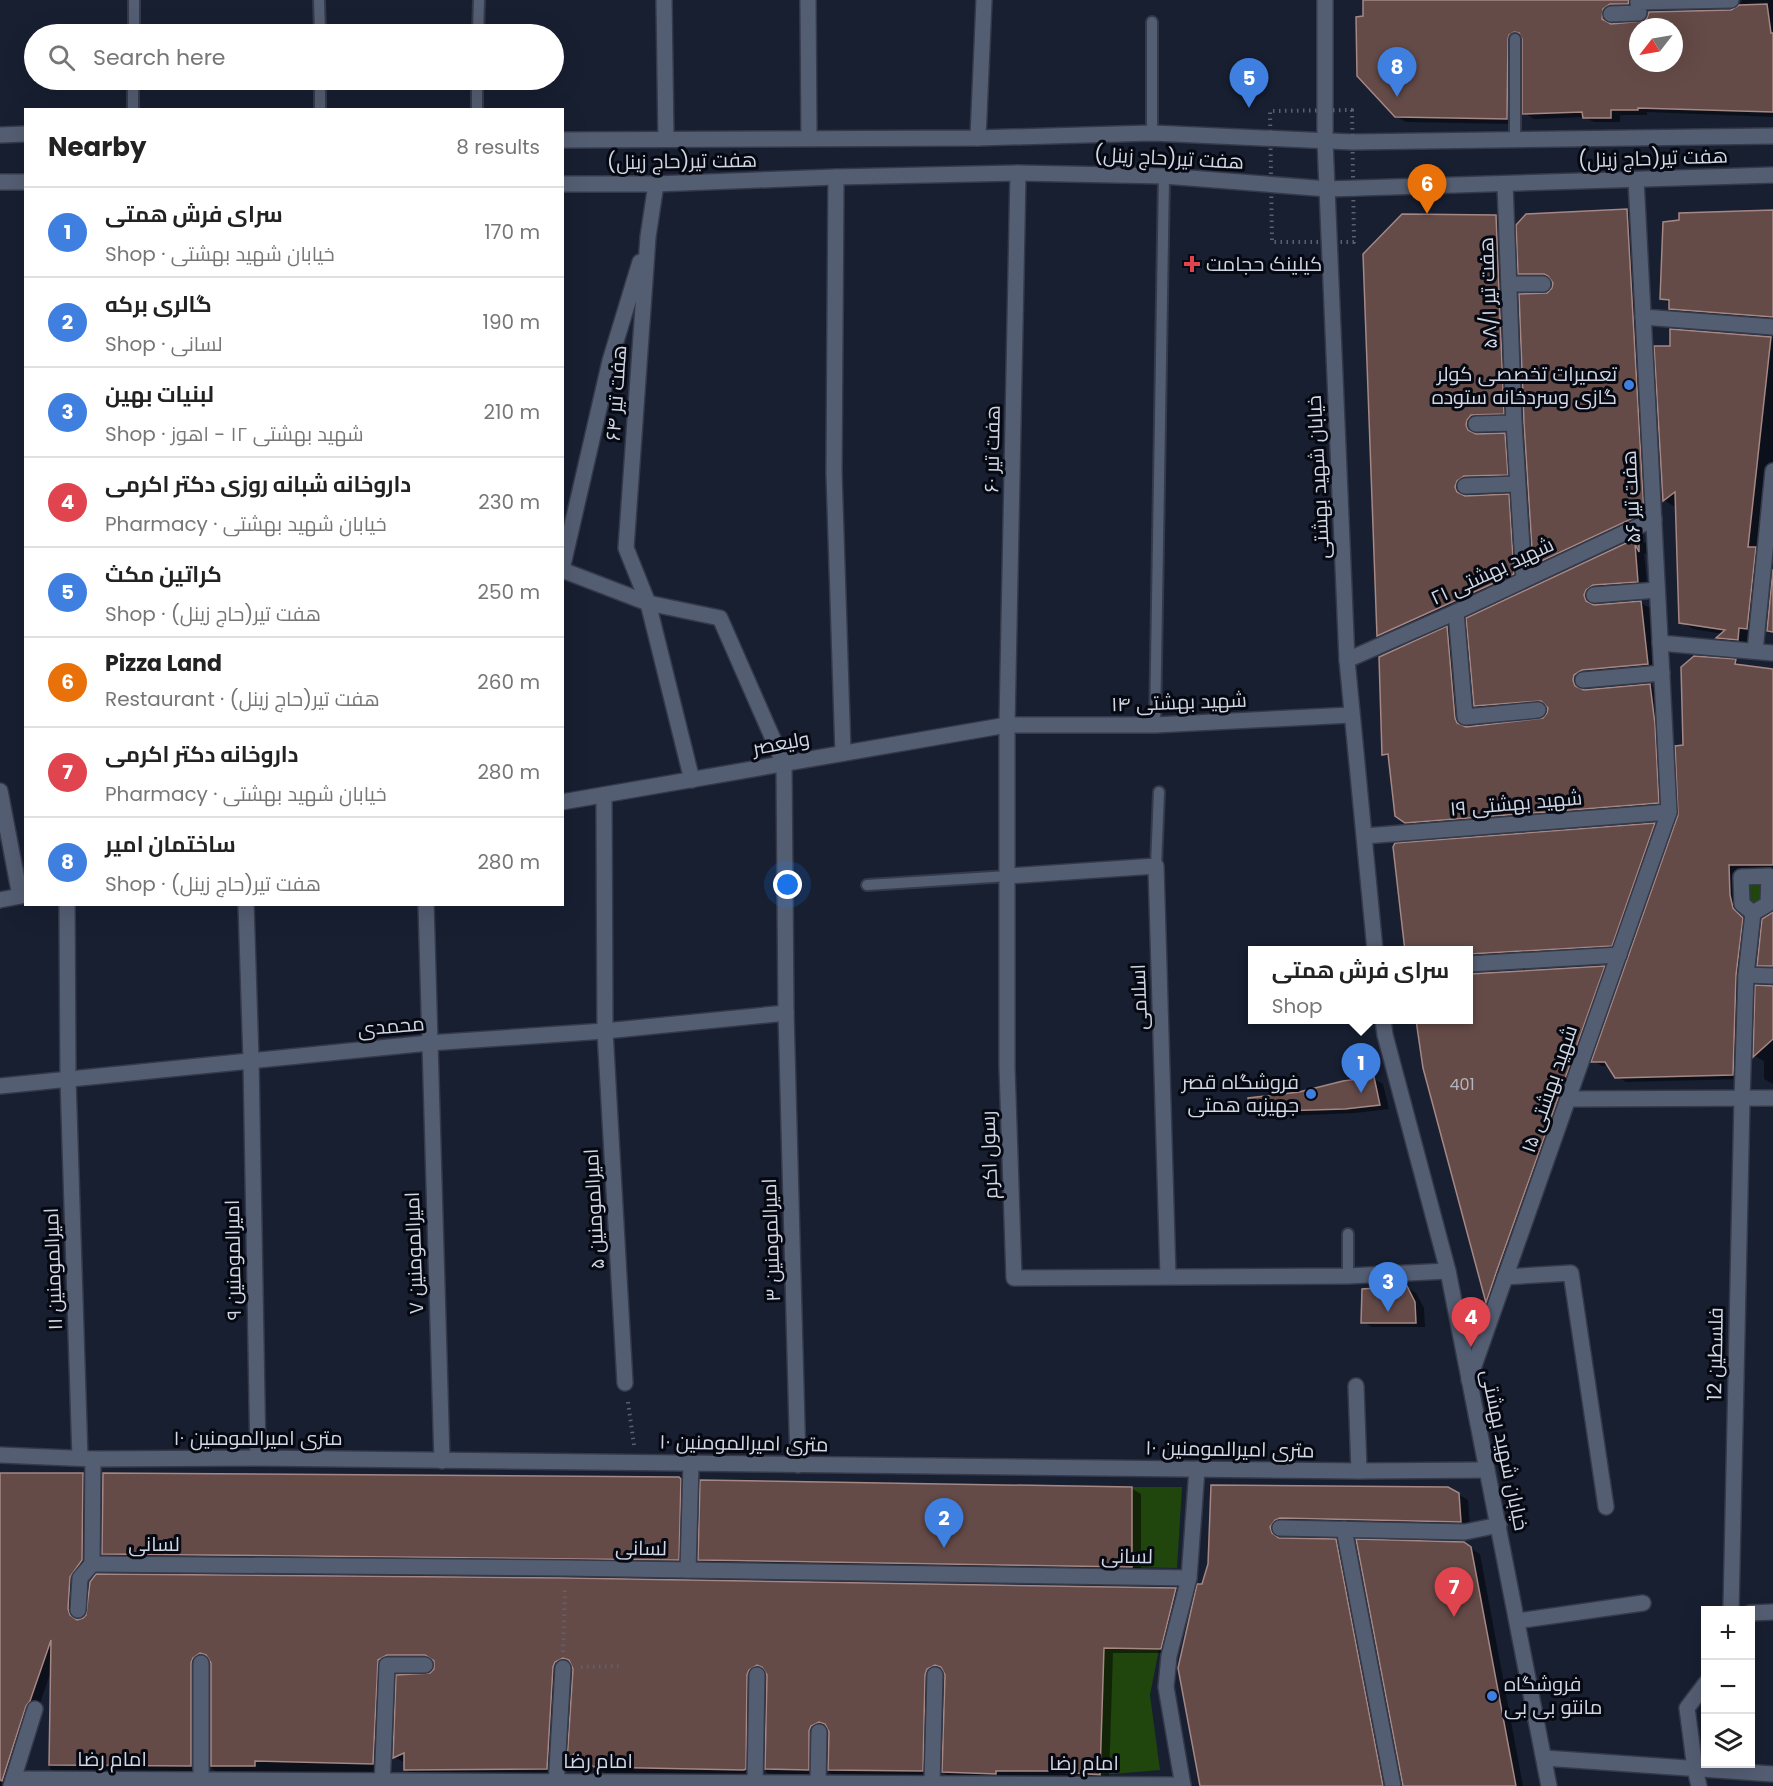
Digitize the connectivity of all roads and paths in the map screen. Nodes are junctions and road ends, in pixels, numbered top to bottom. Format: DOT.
graph roads {
  1 [pos="134,0"];
  2 [pos="319,0"];
  3 [pos="479,0"];
  4 [pos="664,0"];
  5 [pos="808,0"];
  6 [pos="984,0"];
  7 [pos="1324,0"];
  8 [pos="1731,0"];
  9 [pos="1611,14"];
  10 [pos="1152,22"];
  11 [pos="134,24"];
  12 [pos="320,24"];
  13 [pos="478,24"];
  14 [pos="1515,39"];
  15 [pos="134,90"];
  16 [pos="320,90"];
  17 [pos="477,90"];
  18 [pos="133,108"];
  19 [pos="320,108"];
  20 [pos="477,108"];
  21 [pos="1152,133"];
  22 [pos="24,134"];
  23 [pos="0,135"];
  24 [pos="1773,136"];
  25 [pos="809,138"];
  26 [pos="978,138"];
  27 [pos="666,139"];
  28 [pos="564,140"];
  29 [pos="1515,140"];
  30 [pos="1325,141"];
  31 [pos="1018,173"];
  32 [pos="1773,175"];
  33 [pos="1164,176"];
  34 [pos="836,177"];
  35 [pos="1636,180"];
  36 [pos="0,182"];
  37 [pos="24,182"];
  38 [pos="564,184"];
  39 [pos="656,184"];
  40 [pos="1505,184"];
  41 [pos="1328,189"];
  42 [pos="648,237"];
  43 [pos="1509,284"];
  44 [pos="1543,284"];
  45 [pos="1643,317"];
  46 [pos="1773,327"];
  47 [pos="1514,423"];
  48 [pos="1476,424"];
  49 [pos="1773,471"];
  50 [pos="1517,484"];
  51 [pos="1464,486"];
  52 [pos="1654,519"];
  53 [pos="564,560"];
  54 [pos="564,570"];
  55 [pos="1524,579"];
  56 [pos="1657,590"];
  57 [pos="1594,595"];
  58 [pos="648,603"];
  59 [pos="1456,612"];
  60 [pos="1660,643"];
  61 [pos="1755,651"];
  62 [pos="1773,653"];
  63 [pos="1347,660"];
  64 [pos="1662,672"];
  65 [pos="1583,680"];
  66 [pos="1538,710"];
  67 [pos="1351,715"];
  68 [pos="1007,725"];
  69 [pos="1155,725"];
  70 [pos="843,753"];
  71 [pos="784,764"];
  72 [pos="692,780"];
  73 [pos="0,791"];
  74 [pos="1159,792"];
  75 [pos="604,795"];
  76 [pos="564,802"];
  77 [pos="1669,812"];
  78 [pos="1365,836"];
  79 [pos="1156,866"];
  80 [pos="1008,876"];
  81 [pos="867,885"];
  82 [pos="23,896"];
  83 [pos="0,900"];
  84 [pos="67,906"];
  85 [pos="246,906"];
  86 [pos="426,906"];
  87 [pos="1753,913"];
  88 [pos="1375,946"];
  89 [pos="1619,955"];
  90 [pos="1473,964"];
  91 [pos="1746,975"];
  92 [pos="1773,976"];
  93 [pos="786,1013"];
  94 [pos="1384,1024"];
  95 [pos="605,1031"];
  96 [pos="429,1043"];
  97 [pos="251,1060"];
  98 [pos="68,1079"];
  99 [pos="0,1086"];
  100 [pos="1773,1098"];
  101 [pos="1568,1099"];
  102 [pos="1742,1099"];
  103 [pos="1348,1233"];
  104 [pos="1448,1271"];
  105 [pos="1168,1276"];
  106 [pos="1347,1276"];
  107 [pos="1505,1277"];
  108 [pos="1469,1380"];
  109 [pos="625,1383"];
  110 [pos="1356,1386"];
  111 [pos="0,1455"];
  112 [pos="86,1458"];
  113 [pos="258,1458"];
  114 [pos="442,1461"];
  115 [pos="637,1463"];
  116 [pos="691,1464"];
  117 [pos="798,1465"];
  118 [pos="1197,1469"];
  119 [pos="1487,1470"];
  120 [pos="1359,1471"];
  121 [pos="1606,1507"];
  122 [pos="1499,1525"];
  123 [pos="1280,1527"];
  124 [pos="1344,1529"];
  125 [pos="92,1564"];
  126 [pos="565,1568"];
  127 [pos="688,1570"];
  128 [pos="1189,1578"];
  129 [pos="1642,1603"];
  130 [pos="1731,1606"];
  131 [pos="78,1610"];
  132 [pos="1773,1612"];
  133 [pos="1755,1613"];
  134 [pos="1517,1621"];
  135 [pos="201,1663"];
  136 [pos="425,1665"];
  137 [pos="623,1666"];
  138 [pos="563,1668"];
  139 [pos="757,1675"];
  140 [pos="935,1675"];
  141 [pos="1701,1690"];
  142 [pos="35,1709"];
  143 [pos="819,1732"];
  144 [pos="1544,1758"];
  145 [pos="1695,1769"];
  146 [pos="1773,1774"];
  147 [pos="12,1783"];
  148 [pos="202,1783"];
  149 [pos="383,1783"];
  150 [pos="818,1783"];
  151 [pos="557,1784"];
  152 [pos="745,1784"];
  153 [pos="933,1784"];
  154 [pos="878,1785"];
  155 [pos="1006,1785"];
  156 [pos="1183,1785"];
  157 [pos="1393,1786"];
  158 [pos="1549,1786"];
  159 [pos="1699,1786"];
  1 -- 11 [label="lane"];
  2 -- 12 [label="lane"];
  3 -- 13 [label="lane"];
  4 -- 27 [label="street"];
  5 -- 25 [label="street"];
  6 -- 26 [label="street"];
  7 -- 30 [label="street, خیابان شهید بهشتی"];
  8 -- 9 [label="street"];
  10 -- 21 [label="lane"];
  14 -- 29 [label="lane"];
  15 -- 18 [label="lane"];
  16 -- 19 [label="lane"];
  17 -- 20 [label="lane"];
  21 -- 26 [label="street, هفت تیر(حاج زینل)"];
  21 -- 30 [label="street, هفت تیر(حاج زینل)"];
  22 -- 23 [label="street"];
  24 -- 29 [label="street, هفت تیر(حاج زینل)"];
  25 -- 26 [label="street, هفت تیر(حاج زینل)"];
  25 -- 27 [label="street, هفت تیر(حاج زینل)"];
  27 -- 28 [label="street, هفت تیر(حاج زینل)"];
  29 -- 30 [label="street, هفت تیر(حاج زینل)"];
  30 -- 41 [label="street, خیابان شهید بهشتی"];
  31 -- 33 [label="street, هفت تیر(حاج زینل)"];
  31 -- 34 [label="street, هفت تیر(حاج زینل)"];
  31 -- 68 [label="street, هفت تیر ۶۰"];
  32 -- 35 [label="street, هفت تیر(حاج زینل)"];
  33 -- 41 [label="street, هفت تیر(حاج زینل)"];
  33 -- 69 [label="lane"];
  34 -- 39 [label="street, هفت تیر(حاج زینل)"];
  34 -- 70 [label="street"];
  35 -- 40 [label="street, هفت تیر(حاج زینل)"];
  35 -- 45 [label="street, هفت تیر ۵۶"];
  36 -- 37 [label="street"];
  38 -- 39 [label="street, هفت تیر(حاج زینل)"];
  39 -- 42 [label="street, هفت تیر ۶۴"];
  40 -- 41 [label="street, هفت تیر(حاج زینل)"];
  40 -- 43 [label="street, هفت تیر ۵۸/۱"];
  41 -- 63 [label="street, خیابان شهید بهشتی"];
  42 -- 53 [label="street"];
  42 -- 58 [label="street, هفت تیر ۶۴"];
  43 -- 44 [label="street"];
  43 -- 47 [label="street, هفت تیر ۵۸/۱"];
  45 -- 46 [label="street"];
  45 -- 52 [label="street, هفت تیر ۵۶"];
  47 -- 48 [label="street"];
  47 -- 50 [label="street, هفت تیر ۵۸/۱"];
  49 -- 61 [label="street"];
  50 -- 51 [label="street"];
  50 -- 55 [label="street, هفت تیر ۵۸/۱"];
  52 -- 55 [label="street, شهید بهشتی ۲۱"];
  52 -- 56 [label="street, هفت تیر ۵۶"];
  54 -- 58 [label="street"];
  55 -- 59 [label="street, شهید بهشتی ۲۱"];
  56 -- 57 [label="street"];
  56 -- 60 [label="street, هفت تیر ۵۶"];
  58 -- 71 [label="street"];
  58 -- 72 [label="street, هفت تیر ۶۴"];
  59 -- 63 [label="street, شهید بهشتی ۲۱"];
  59 -- 66 [label="street"];
  60 -- 61 [label="street"];
  60 -- 64 [label="street, هفت تیر ۵۶"];
  61 -- 62 [label="street"];
  63 -- 67 [label="street, خیابان شهید بهشتی"];
  64 -- 65 [label="street"];
  64 -- 77 [label="street, هفت تیر ۵۶"];
  67 -- 69 [label="street, شهید بهشتی ۱۴"];
  67 -- 78 [label="street, خیابان شهید بهشتی"];
  68 -- 69 [label="street, شهید بهشتی ۱۴"];
  68 -- 70 [label="street, ولیعصر"];
  68 -- 80 [label="street, هفت تیر ۶۰"];
  70 -- 71 [label="street, ولیعصر"];
  71 -- 72 [label="street, ولیعصر"];
  71 -- 93 [label="street, امیرالمومنین ۳"];
  72 -- 75 [label="street, ولیعصر"];
  73 -- 82 [label="street"];
  74 -- 79 [label="lane"];
  75 -- 76 [label="street, ولیعصر"];
  75 -- 95 [label="street, امیرالمومنین ۵"];
  77 -- 78 [label="street, شهید بهشتی ۱۹"];
  77 -- 89 [label="street, شهید بهشتی ۱۵"];
  78 -- 88 [label="street, خیابان شهید بهشتی"];
  79 -- 80 [label="street"];
  79 -- 105 [label="street, اسلامی"];
  80 -- 81 [label="lane"];
  80 -- 105 [label="street, رسول اکرم"];
  82 -- 83 [label="street"];
  84 -- 98 [label="street, امیرالمومنین ۱۱"];
  85 -- 97 [label="street, امیرالمومنین ۹"];
  86 -- 96 [label="street, امیرالمومنین ۷"];
  87 -- 91 [label="street, فلسطین 12"];
  89 -- 90 [label="street"];
  89 -- 101 [label="street, شهید بهشتی ۱۵"];
  91 -- 92 [label="street"];
  91 -- 102 [label="street, فلسطین 12"];
  93 -- 95 [label="street, محمدی"];
  93 -- 117 [label="street, امیرالمومنین ۳"];
  94 -- 104 [label="street, خیابان شهید بهشتی"];
  95 -- 96 [label="street, محمدی"];
  95 -- 109 [label="street, امیرالمومنین ۵"];
  96 -- 97 [label="street, محمدی"];
  96 -- 114 [label="street, امیرالمومنین ۷"];
  97 -- 98 [label="street, محمدی"];
  97 -- 113 [label="street, امیرالمومنین ۹"];
  98 -- 99 [label="street, محمدی"];
  98 -- 112 [label="street, امیرالمومنین ۱۱"];
  100 -- 102 [label="street"];
  101 -- 102 [label="street"];
  101 -- 107 [label="street, شهید بهشتی ۱۵"];
  102 -- 130 [label="street, فلسطین 12"];
  103 -- 106 [label="lane"];
  104 -- 106 [label="street"];
  104 -- 108 [label="street, خیابان شهید بهشتی"];
  105 -- 106 [label="street"];
  107 -- 108 [label="street, شهید بهشتی ۱۵"];
  107 -- 121 [label="street"];
  108 -- 119 [label="street, خیابان شهید بهشتی"];
  109 -- 115 [label="path"];
  110 -- 120 [label="street"];
  111 -- 112 [label="street, ۱۰ متری امیرالمومنین"];
  112 -- 113 [label="street, ۱۰ متری امیرالمومنین"];
  112 -- 125 [label="street, امیرالمومنین ۱۱"];
  113 -- 114 [label="street, ۱۰ متری امیرالمومنین"];
  114 -- 115 [label="street, ۱۰ متری امیرالمومنین"];
  115 -- 116 [label="street, ۱۰ متری امیرالمومنین"];
  116 -- 117 [label="street, ۱۰ متری امیرالمومنین"];
  116 -- 127 [label="street"];
  117 -- 118 [label="street, ۱۰ متری امیرالمومنین"];
  118 -- 120 [label="street, ۱۰ متری امیرالمومنین"];
  118 -- 128 [label="street"];
  119 -- 120 [label="street, ۱۰ متری امیرالمومنین"];
  119 -- 122 [label="street, خیابان شهید بهشتی"];
  122 -- 124 [label="street"];
  122 -- 134 [label="street, خیابان شهید بهشتی"];
  123 -- 124 [label="street"];
  124 -- 157 [label="street"];
  125 -- 126 [label="street, لسانی"];
  125 -- 131 [label="street"];
  126 -- 127 [label="street, لسانی"];
  126 -- 138 [label="path"];
  127 -- 128 [label="street, لسانی"];
  128 -- 156 [label="street"];
  129 -- 134 [label="street"];
  132 -- 133 [label="street"];
  134 -- 144 [label="street, خیابان شهید بهشتی"];
  135 -- 148 [label="street"];
  136 -- 149 [label="street"];
  137 -- 138 [label="path"];
  138 -- 151 [label="street"];
  139 -- 152 [label="street"];
  140 -- 153 [label="street"];
  141 -- 145 [label="street"];
  142 -- 147 [label="street"];
  143 -- 150 [label="street"];
  144 -- 145 [label="street"];
  144 -- 158 [label="street, خیابان شهید بهشتی"];
  145 -- 146 [label="street"];
  145 -- 159 [label="street"];
  147 -- 148 [label="street, امام رضا"];
  148 -- 149 [label="street, امام رضا"];
  149 -- 151 [label="street, امام رضا"];
  150 -- 152 [label="street, امام رضا"];
  150 -- 154 [label="street, امام رضا"];
  151 -- 152 [label="street, امام رضا"];
  153 -- 154 [label="street, امام رضا"];
  153 -- 155 [label="street, امام رضا"];
  155 -- 156 [label="street, امام رضا"];
}
